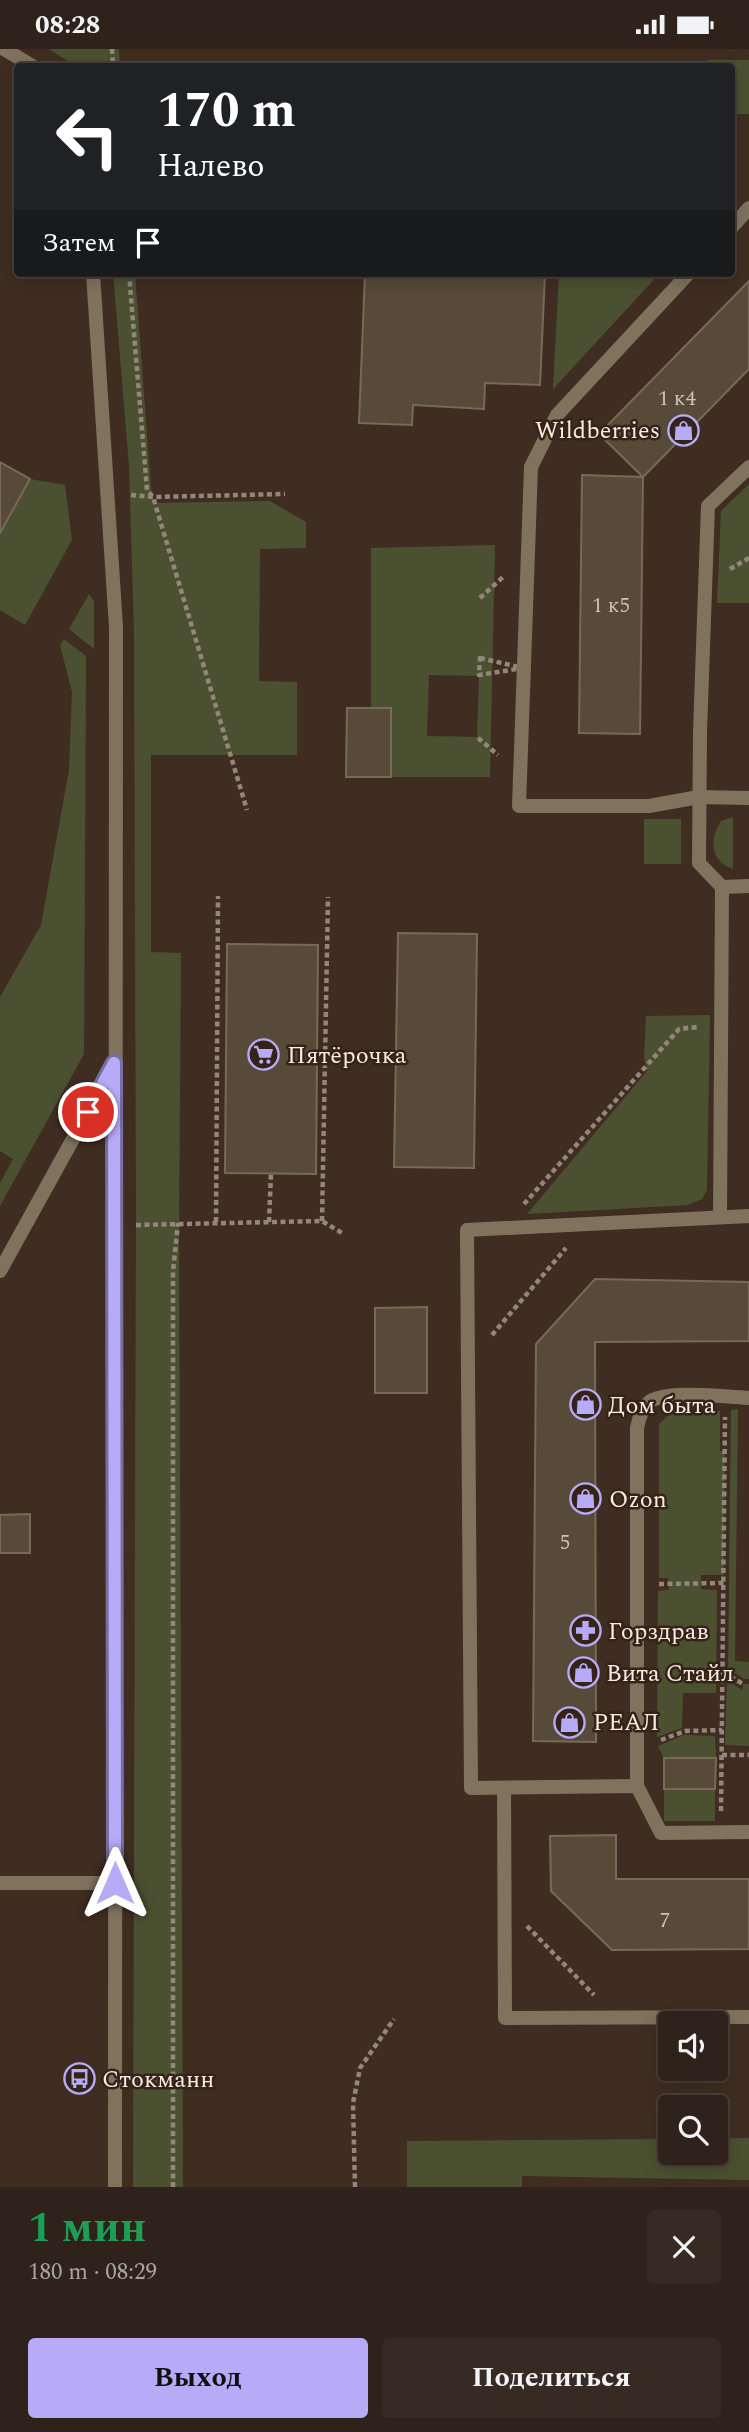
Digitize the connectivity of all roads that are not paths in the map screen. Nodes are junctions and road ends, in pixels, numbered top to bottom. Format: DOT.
graph roads {
  1 [pos="4,49"];
  2 [pos="27,63"];
  3 [pos="749,208"];
  4 [pos="735,224"];
  5 [pos="93,277"];
  6 [pos="685,277"];
  7 [pos="749,467"];
  8 [pos="699,797"];
  9 [pos="749,798"];
  10 [pos="749,886"];
  11 [pos="722,887"];
  12 [pos="114,1063"];
  13 [pos="749,1216"];
  14 [pos="720,1217"];
  15 [pos="0,1271"];
  16 [pos="749,1398"];
  17 [pos="637,1786"];
  18 [pos="504,1788"];
  19 [pos="749,1832"];
  20 [pos="0,1883"];
  21 [pos="115,1883"];
  22 [pos="749,2017"];
  23 [pos="115,2187"];
  1 -- 2 [label="street"];
  3 -- 4 [label="street"];
  5 -- 12 [label="street"];
  6 -- 8 [label="street"];
  7 -- 8 [label="street"];
  8 -- 9 [label="street"];
  8 -- 11 [label="street"];
  10 -- 11 [label="street"];
  11 -- 14 [label="street"];
  12 -- 15 [label="street"];
  12 -- 21 [label="street"];
  13 -- 14 [label="street"];
  14 -- 18 [label="street"];
  16 -- 17 [label="street"];
  17 -- 18 [label="street"];
  17 -- 19 [label="street"];
  18 -- 22 [label="street"];
  20 -- 21 [label="street"];
  21 -- 23 [label="street"];
}
